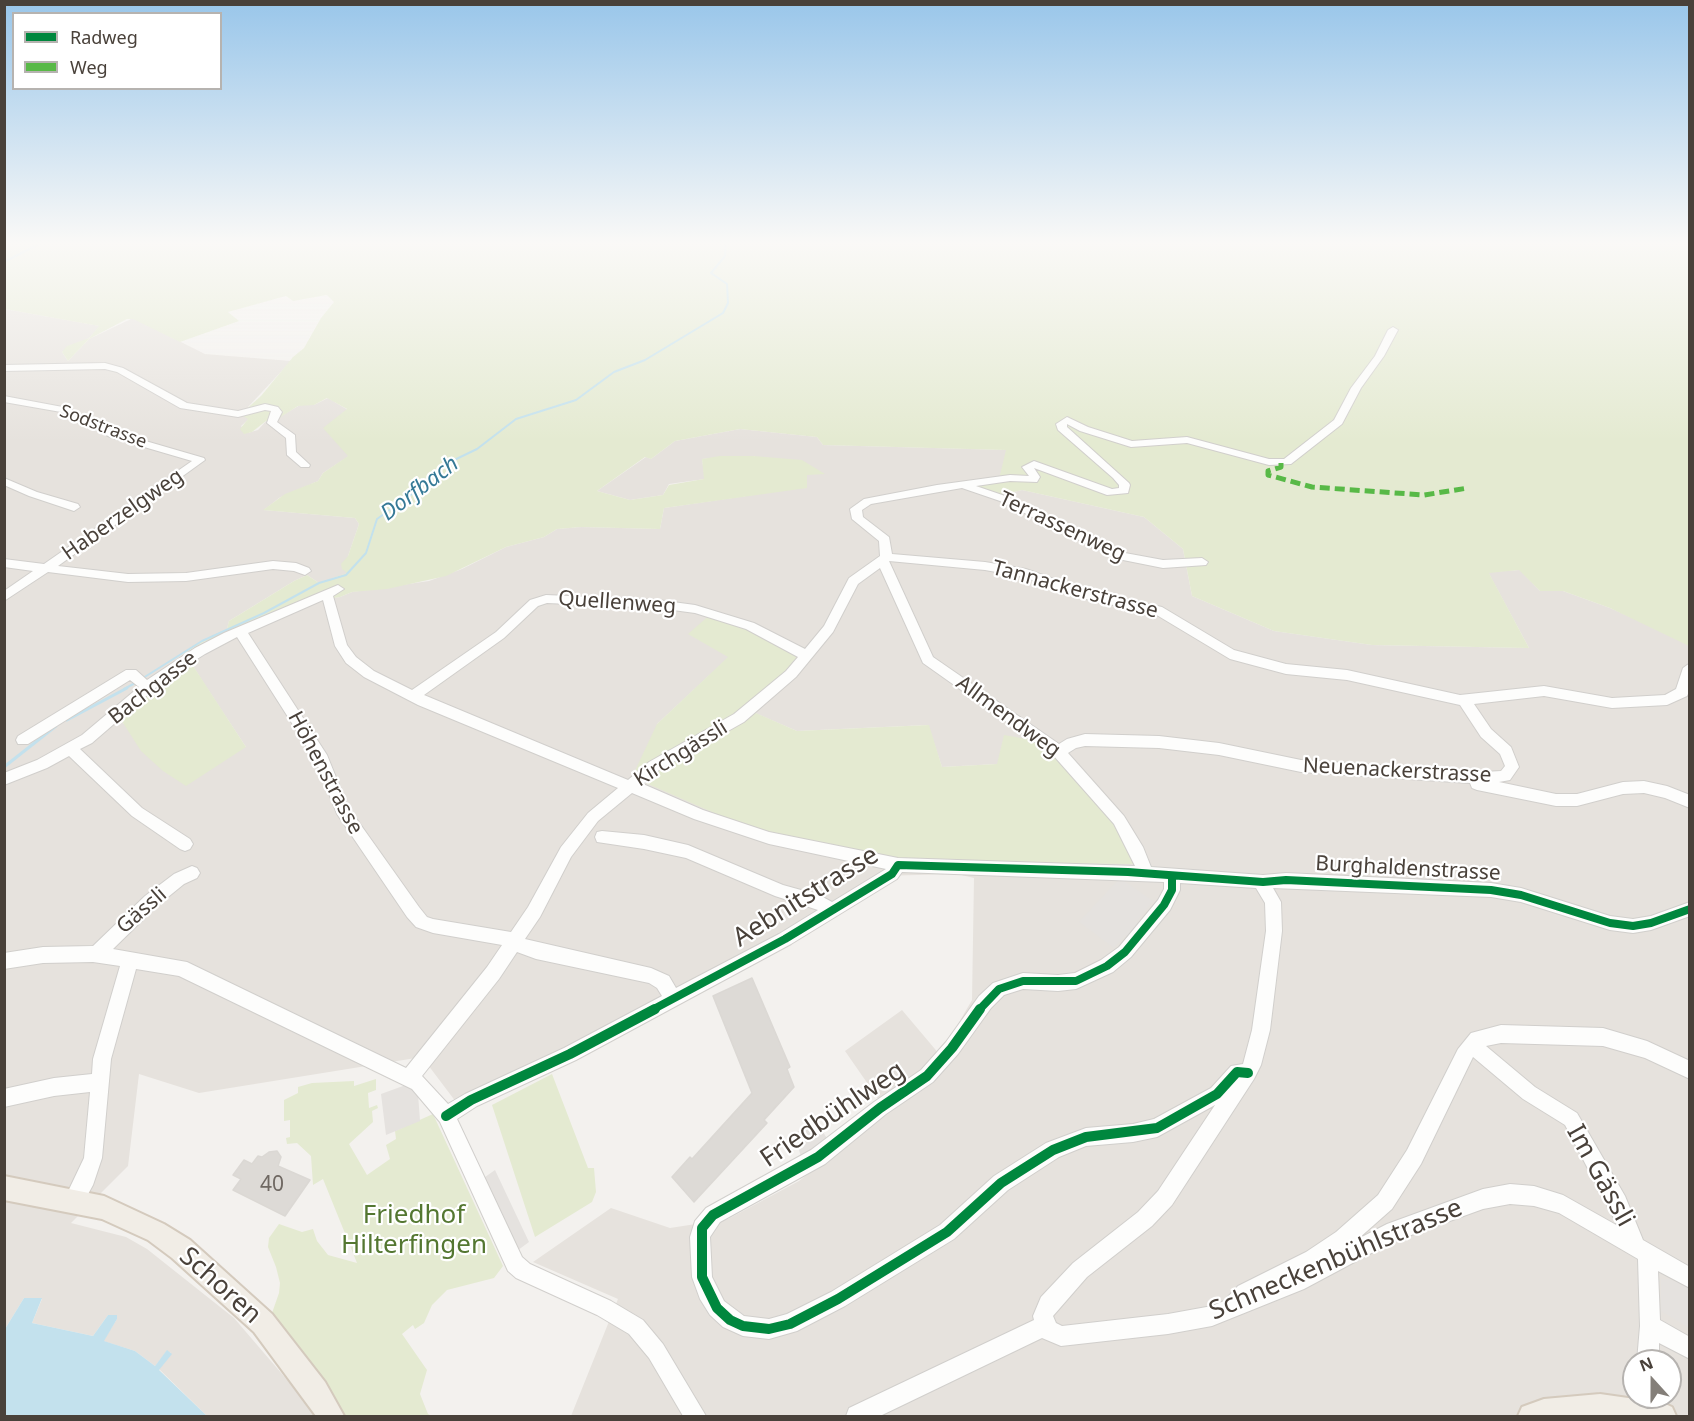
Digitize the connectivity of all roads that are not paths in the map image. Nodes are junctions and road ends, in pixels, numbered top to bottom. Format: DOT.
graph roads {
  1 [pos="1393,330"];
  2 [pos="4,368"];
  3 [pos="4,399"];
  4 [pos="200,460"];
  5 [pos="305,465"];
  6 [pos="4,481"];
  7 [pos="959,485"];
  8 [pos="74,507"];
  9 [pos="884,559"];
  10 [pos="1202,562"];
  11 [pos="4,563"];
  12 [pos="44,569"];
  13 [pos="304,571"];
  14 [pos="333,594"];
  15 [pos="4,597"];
  16 [pos="240,631"];
  17 [pos="807,656"];
  18 [pos="1687,676"];
  19 [pos="139,680"];
  20 [pos="413,696"];
  21 [pos="1464,700"];
  22 [pos="23,740"];
  23 [pos="71,749"];
  24 [pos="1059,752"];
  25 [pos="1465,778"];
  26 [pos="4,779"];
  27 [pos="629,785"];
  28 [pos="1689,802"];
  29 [pos="602,837"];
  30 [pos="185,844"];
  31 [pos="898,865"];
  32 [pos="192,873"];
  33 [pos="1146,874"];
  34 [pos="1172,877"];
  35 [pos="1261,882"];
  36 [pos="1689,909"];
  37 [pos="832,910"];
  38 [pos="514,941"];
  39 [pos="96,955"];
  40 [pos="130,959"];
  41 [pos="4,961"];
  42 [pos="673,998"];
  43 [pos="1471,1044"];
  44 [pos="1689,1070"];
  45 [pos="1248,1073"];
  46 [pos="409,1078"];
  47 [pos="98,1082"];
  48 [pos="4,1098"];
  49 [pos="446,1116"];
  50 [pos="4,1188"];
  51 [pos="74,1200"];
  52 [pos="1641,1251"];
  53 [pos="1689,1278"];
  54 [pos="1230,1309"];
  55 [pos="1046,1325"];
  56 [pos="1650,1326"];
  57 [pos="1649,1349"];
  58 [pos="1689,1349"];
  59 [pos="1622,1407"];
  60 [pos="331,1416"];
  61 [pos="695,1416"];
  62 [pos="856,1416"];
  63 [pos="1531,1416"];
  1 -- 7 [label="street"];
  2 -- 5 [label="street"];
  3 -- 4 [label="street, Sodstrasse"];
  4 -- 12 [label="street, Haberzelgweg"];
  6 -- 8 [label="street"];
  7 -- 9 [label="street, Allmendweg"];
  7 -- 10 [label="street, Terrassenweg"];
  9 -- 17 [label="street, Kirchgässli"];
  9 -- 21 [label="street, Tannackerstrasse"];
  9 -- 24 [label="street, Allmendweg"];
  11 -- 12 [label="street"];
  12 -- 13 [label="street"];
  12 -- 15 [label="street, Haberzelgweg"];
  14 -- 16 [label="street, Bachgasse"];
  14 -- 20 [label="street, Aebnitstrasse"];
  16 -- 19 [label="street, Bachgasse"];
  16 -- 38 [label="street, Höhenstrasse"];
  17 -- 20 [label="street, Quellenweg"];
  17 -- 27 [label="street, Kirchgässli"];
  18 -- 21 [label="street"];
  19 -- 22 [label="street"];
  19 -- 23 [label="street, Bachgasse"];
  20 -- 27 [label="street, Aebnitstrasse"];
  21 -- 25 [label="street, Neuenackerstrasse"];
  23 -- 26 [label="street, Bachgasse"];
  23 -- 30 [label="street"];
  24 -- 25 [label="street, Neuenackerstrasse"];
  24 -- 33 [label="street, Allmendweg"];
  25 -- 28 [label="street"];
  27 -- 31 [label="street, Aebnitstrasse"];
  27 -- 38 [label="street, Kirchgässli"];
  29 -- 37 [label="street"];
  31 -- 33 [label="street, Aebnitstrasse"];
  31 -- 37 [label="street, Aebnitstrasse"];
  32 -- 39 [label="street, Gässli"];
  33 -- 34 [label="street, Aebnitstrasse"];
  34 -- 35 [label="street, Aebnitstrasse"];
  34 -- 45 [label="street, Friedbühlweg"];
  35 -- 36 [label="street, Burghaldenstrasse"];
  35 -- 45 [label="street"];
  37 -- 42 [label="street, Aebnitstrasse"];
  38 -- 42 [label="street, Höhenstrasse"];
  38 -- 46 [label="street, Kirchgässli"];
  39 -- 40 [label="street"];
  39 -- 41 [label="street"];
  40 -- 46 [label="street"];
  40 -- 47 [label="street"];
  42 -- 49 [label="street, Aebnitstrasse"];
  43 -- 44 [label="street"];
  43 -- 52 [label="street, Im Gässli"];
  43 -- 54 [label="street"];
  45 -- 55 [label="street"];
  46 -- 49 [label="street"];
  47 -- 48 [label="street"];
  47 -- 51 [label="street"];
  49 -- 61 [label="street"];
  50 -- 51 [label="main road, Schoren"];
  51 -- 60 [label="main road, Schoren"];
  52 -- 53 [label="street, Schneckenbühlstrasse"];
  52 -- 54 [label="street, Schneckenbühlstrasse"];
  52 -- 56 [label="street"];
  54 -- 55 [label="street, Schneckenbühlstrasse"];
  55 -- 62 [label="street"];
  56 -- 57 [label="street"];
  56 -- 58 [label="street"];
  59 -- 63 [label="main road"];
}
